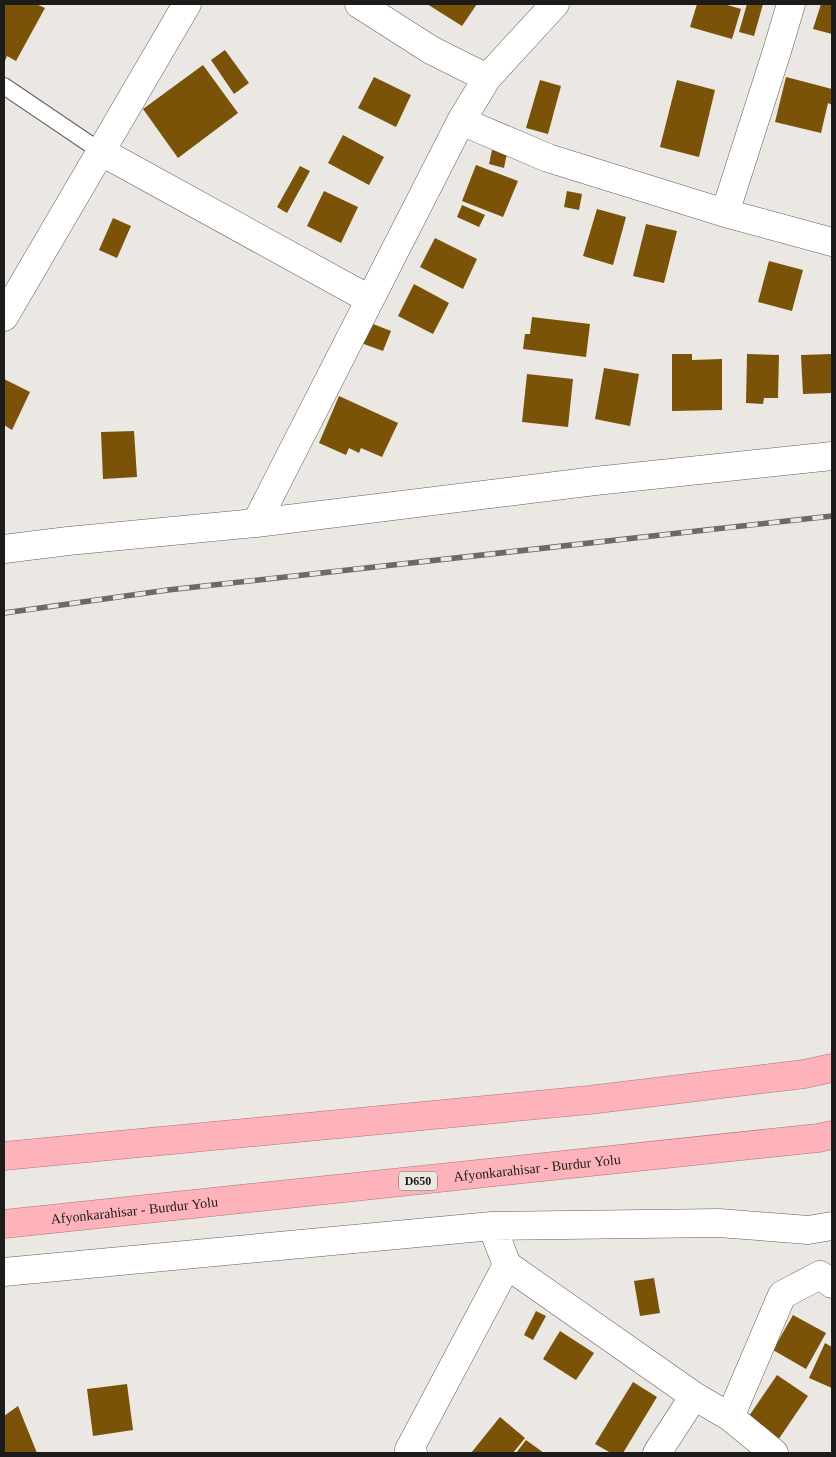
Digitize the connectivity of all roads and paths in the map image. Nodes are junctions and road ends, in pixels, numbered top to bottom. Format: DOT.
graph roads {
  1 [pos="187,4"];
  2 [pos="358,4"];
  3 [pos="555,4"];
  4 [pos="791,4"];
  5 [pos="487,78"];
  6 [pos="4,86"];
  7 [pos="461,121"];
  8 [pos="100,151"];
  9 [pos="725,213"];
  10 [pos="832,242"];
  11 [pos="369,299"];
  12 [pos="4,317"];
  13 [pos="832,456"];
  14 [pos="256,523"];
  15 [pos="4,549"];
  16 [pos="832,1068"];
  17 [pos="832,1135"];
  18 [pos="4,1156"];
  19 [pos="4,1224"];
  20 [pos="492,1226"];
  21 [pos="832,1226"];
  22 [pos="507,1265"];
  23 [pos="4,1272"];
  24 [pos="832,1284"];
  25 [pos="694,1396"];
  26 [pos="730,1417"];
  27 [pos="413,1453"];
  28 [pos="657,1453"];
  29 [pos="774,1453"];
  1 -- 8 [label="street"];
  2 -- 5 [label="street"];
  3 -- 5 [label="street"];
  4 -- 9 [label="street"];
  5 -- 7 [label="street"];
  6 -- 8 [label="lane"];
  7 -- 9 [label="street"];
  7 -- 11 [label="street"];
  8 -- 11 [label="street"];
  8 -- 12 [label="street"];
  9 -- 10 [label="street"];
  11 -- 14 [label="street"];
  13 -- 14 [label="street"];
  14 -- 15 [label="street"];
  16 -- 18 [label="highway"];
  17 -- 19 [label="highway, Afyonkarahisar - Burdur Yolu / D650"];
  20 -- 21 [label="street"];
  20 -- 22 [label="street"];
  20 -- 23 [label="street"];
  22 -- 25 [label="street"];
  22 -- 27 [label="street"];
  24 -- 26 [label="street"];
  25 -- 26 [label="street"];
  25 -- 28 [label="street"];
  26 -- 29 [label="street"];
}
